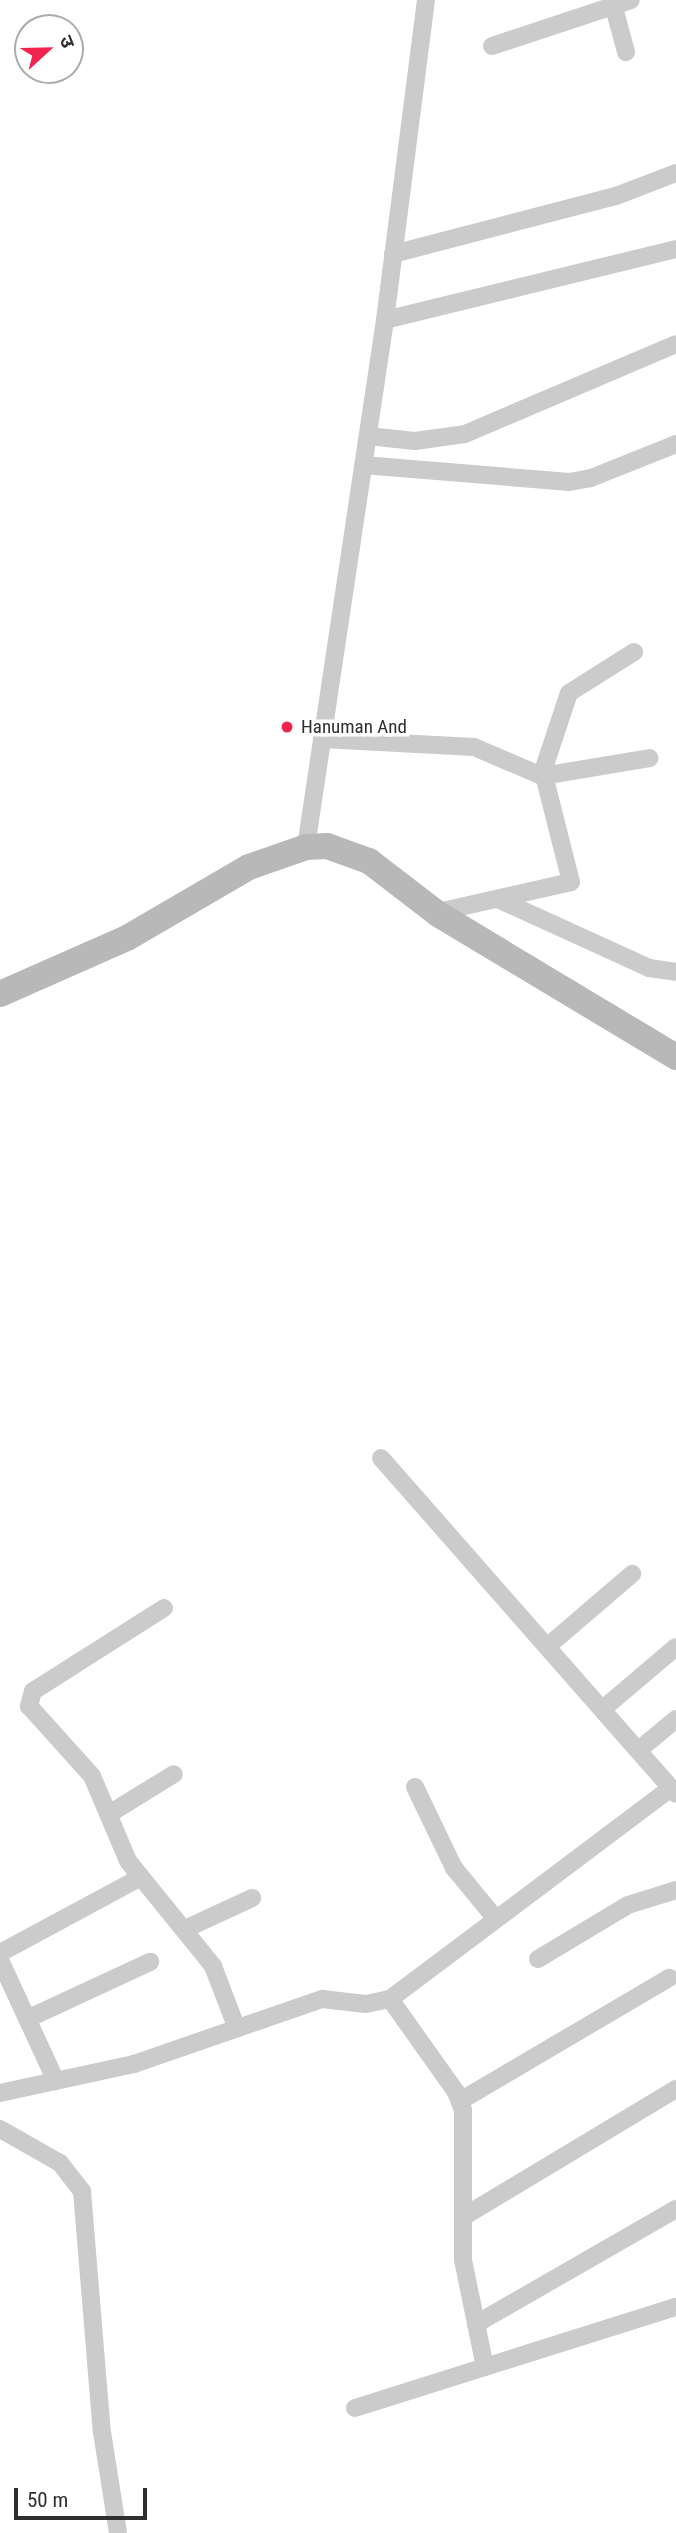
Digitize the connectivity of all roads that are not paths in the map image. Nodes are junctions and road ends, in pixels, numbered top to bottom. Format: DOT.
graph roads {
  1 [pos="426,0"];
  2 [pos="631,0"];
  3 [pos="612,3"];
  4 [pos="492,46"];
  5 [pos="626,52"];
  6 [pos="676,173"];
  7 [pos="676,249"];
  8 [pos="393,254"];
  9 [pos="385,320"];
  10 [pos="676,344"];
  11 [pos="368,436"];
  12 [pos="676,444"];
  13 [pos="363,465"];
  14 [pos="634,652"];
  15 [pos="322,739"];
  16 [pos="650,758"];
  17 [pos="542,776"];
  18 [pos="306,847"];
  19 [pos="500,900"];
  20 [pos="438,912"];
  21 [pos="653,969"];
  22 [pos="676,972"];
  23 [pos="676,979"];
  24 [pos="0,994"];
  25 [pos="676,1057"];
  26 [pos="381,1458"];
  27 [pos="632,1574"];
  28 [pos="164,1608"];
  29 [pos="548,1646"];
  30 [pos="676,1647"];
  31 [pos="604,1708"];
  32 [pos="676,1720"];
  33 [pos="640,1749"];
  34 [pos="174,1774"];
  35 [pos="415,1787"];
  36 [pos="674,1791"];
  37 [pos="109,1814"];
  38 [pos="141,1877"];
  39 [pos="676,1890"];
  40 [pos="252,1898"];
  41 [pos="496,1919"];
  42 [pos="185,1929"];
  43 [pos="0,1952"];
  44 [pos="0,1959"];
  45 [pos="537,1959"];
  46 [pos="150,1962"];
  47 [pos="669,1978"];
  48 [pos="390,1999"];
  49 [pos="27,2019"];
  50 [pos="237,2029"];
  51 [pos="56,2081"];
  52 [pos="676,2089"];
  53 [pos="0,2093"];
  54 [pos="460,2101"];
  55 [pos="0,2129"];
  56 [pos="676,2209"];
  57 [pos="463,2217"];
  58 [pos="676,2306"];
  59 [pos="476,2324"];
  60 [pos="485,2367"];
  61 [pos="355,2408"];
  62 [pos="118,2533"];
  1 -- 8 [label="street"];
  2 -- 3 [label="street"];
  3 -- 4 [label="street"];
  3 -- 5 [label="street"];
  6 -- 8 [label="street"];
  7 -- 9 [label="street"];
  8 -- 9 [label="street"];
  9 -- 11 [label="street"];
  10 -- 11 [label="street"];
  11 -- 13 [label="street"];
  12 -- 13 [label="street"];
  13 -- 15 [label="street"];
  14 -- 17 [label="street"];
  15 -- 17 [label="street"];
  15 -- 18 [label="street"];
  16 -- 17 [label="street"];
  17 -- 19 [label="street"];
  18 -- 20 [label="main road"];
  18 -- 24 [label="main road"];
  19 -- 20 [label="street"];
  19 -- 21 [label="street"];
  20 -- 25 [label="main road"];
  21 -- 22 [label="street"];
  21 -- 23 [label="street"];
  26 -- 29 [label="street"];
  27 -- 29 [label="street"];
  28 -- 37 [label="street"];
  29 -- 31 [label="street"];
  30 -- 31 [label="street"];
  31 -- 33 [label="street"];
  32 -- 33 [label="street"];
  33 -- 36 [label="street"];
  34 -- 37 [label="street"];
  35 -- 41 [label="street"];
  36 -- 41 [label="street"];
  37 -- 38 [label="street"];
  38 -- 42 [label="street"];
  38 -- 43 [label="street"];
  39 -- 45 [label="street"];
  40 -- 42 [label="street"];
  41 -- 48 [label="street"];
  42 -- 50 [label="street"];
  44 -- 49 [label="street"];
  46 -- 49 [label="street"];
  47 -- 54 [label="street"];
  48 -- 50 [label="street"];
  48 -- 54 [label="street"];
  49 -- 51 [label="street"];
  50 -- 51 [label="street"];
  51 -- 53 [label="street"];
  52 -- 57 [label="street"];
  54 -- 57 [label="street"];
  55 -- 62 [label="street"];
  56 -- 59 [label="street"];
  57 -- 59 [label="street"];
  58 -- 60 [label="street"];
  59 -- 60 [label="street"];
  60 -- 61 [label="street"];
}
